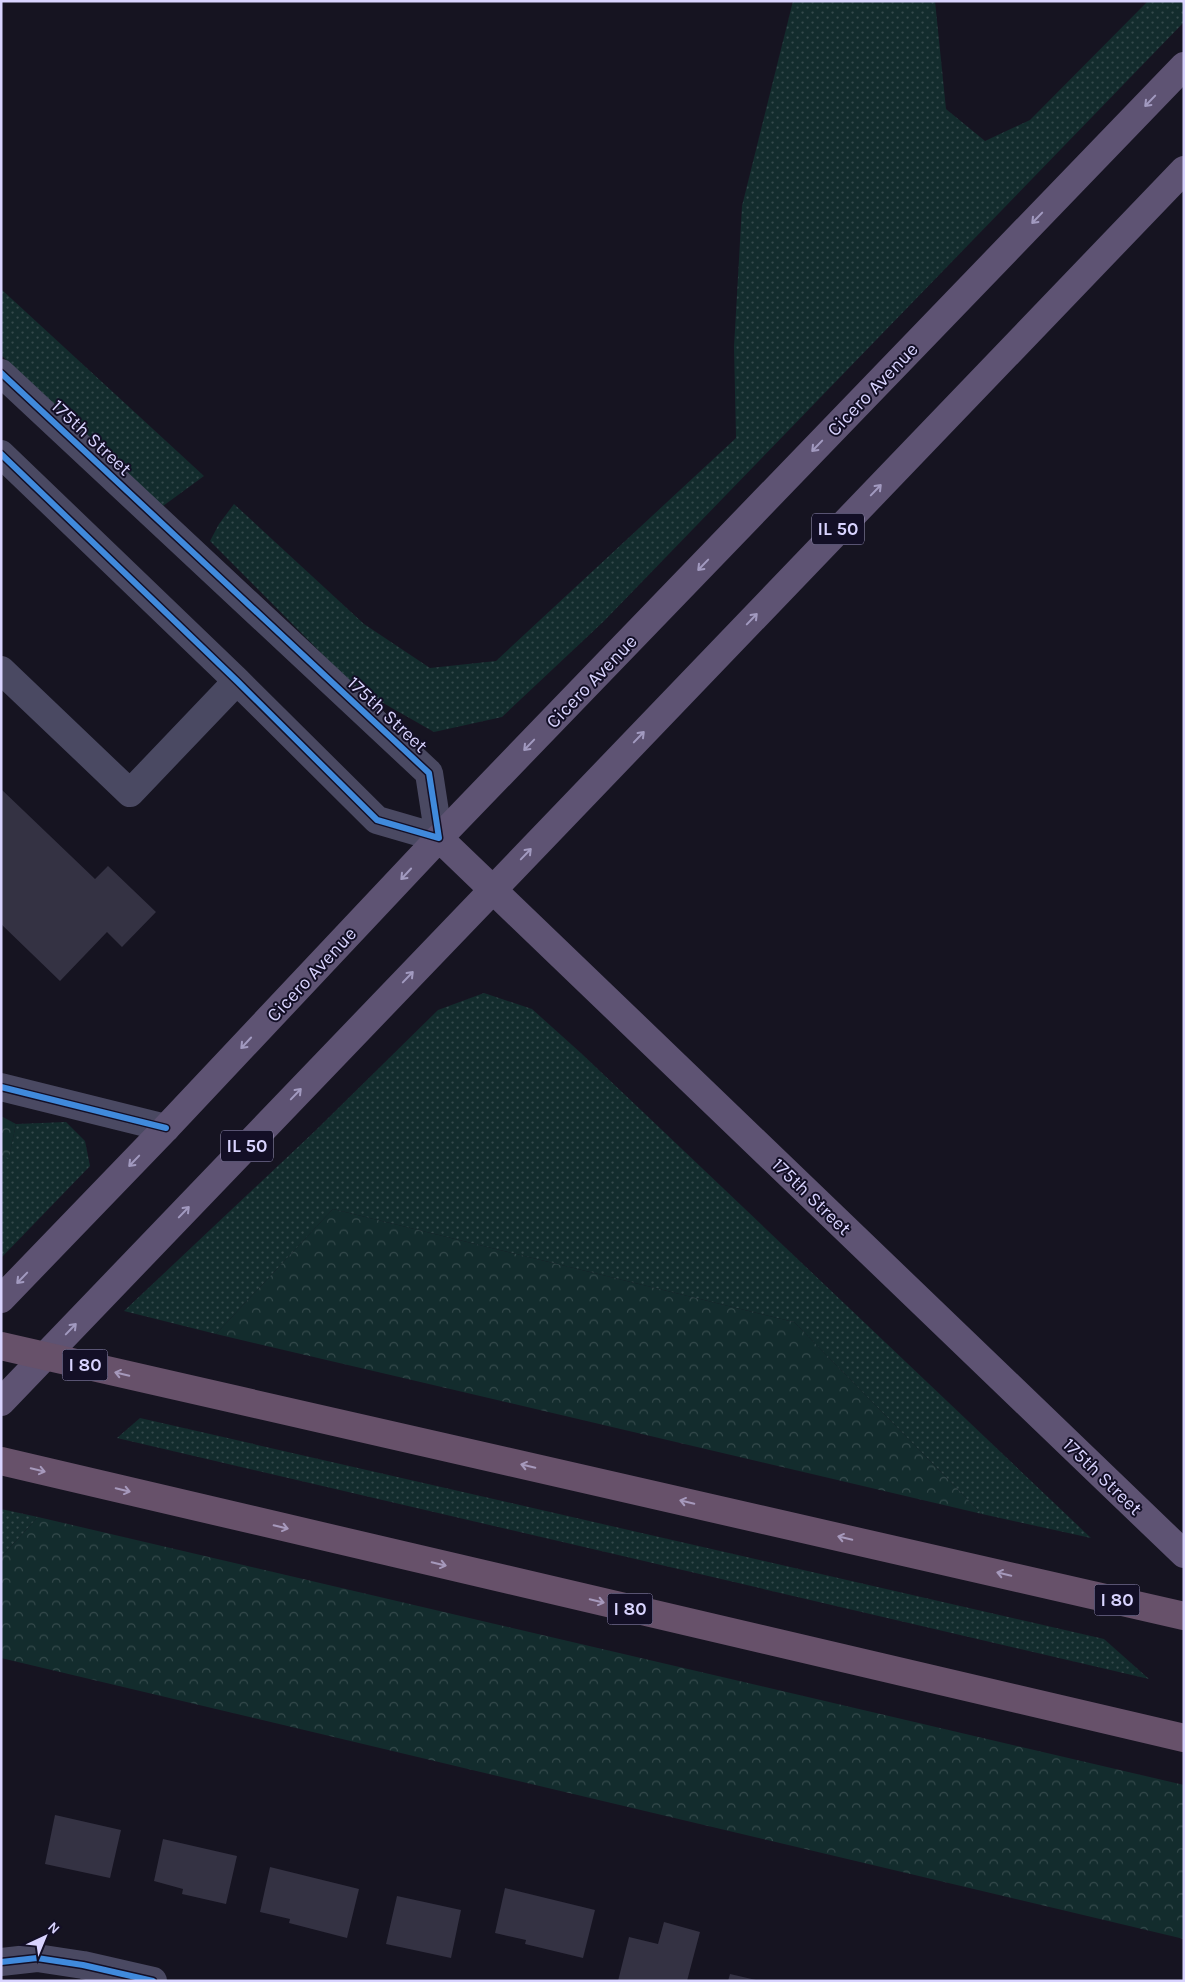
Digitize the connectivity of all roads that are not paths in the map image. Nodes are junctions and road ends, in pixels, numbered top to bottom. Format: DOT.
graph roads {
  1 [pos="1184,66"];
  2 [pos="1184,170"];
  3 [pos="1,373"];
  4 [pos="1,454"];
  5 [pos="1,670"];
  6 [pos="237,681"];
  7 [pos="439,838"];
  8 [pos="493,889"];
  9 [pos="1,1087"];
  10 [pos="166,1128"];
  11 [pos="1,1299"];
  12 [pos="1,1346"];
  13 [pos="1,1402"];
  14 [pos="1,1462"];
  15 [pos="1184,1554"];
  16 [pos="1184,1616"];
  17 [pos="1184,1738"];
  18 [pos="1,1962"];
  19 [pos="153,1981"];
  1 -- 7 [label="main road, Cicero Avenue, one-way"];
  8 -- 2 [label="main road, IL 50, one-way"];
  3 -- 7 [label="street, 175th Street"];
  4 -- 6 [label="street, 175th Street"];
  5 -- 6 [label="street"];
  6 -- 7 [label="street, 175th Street"];
  7 -- 8 [label="main road, 175th Street"];
  7 -- 10 [label="main road, Cicero Avenue, one-way"];
  13 -- 8 [label="main road, IL 50, one-way"];
  8 -- 15 [label="main road, 175th Street"];
  9 -- 10 [label="street"];
  10 -- 11 [label="main road, Cicero Avenue, one-way"];
  16 -- 12 [label="highway, I 80, one-way"];
  14 -- 17 [label="highway, I 80, one-way"];
  18 -- 19 [label="street"];
}
